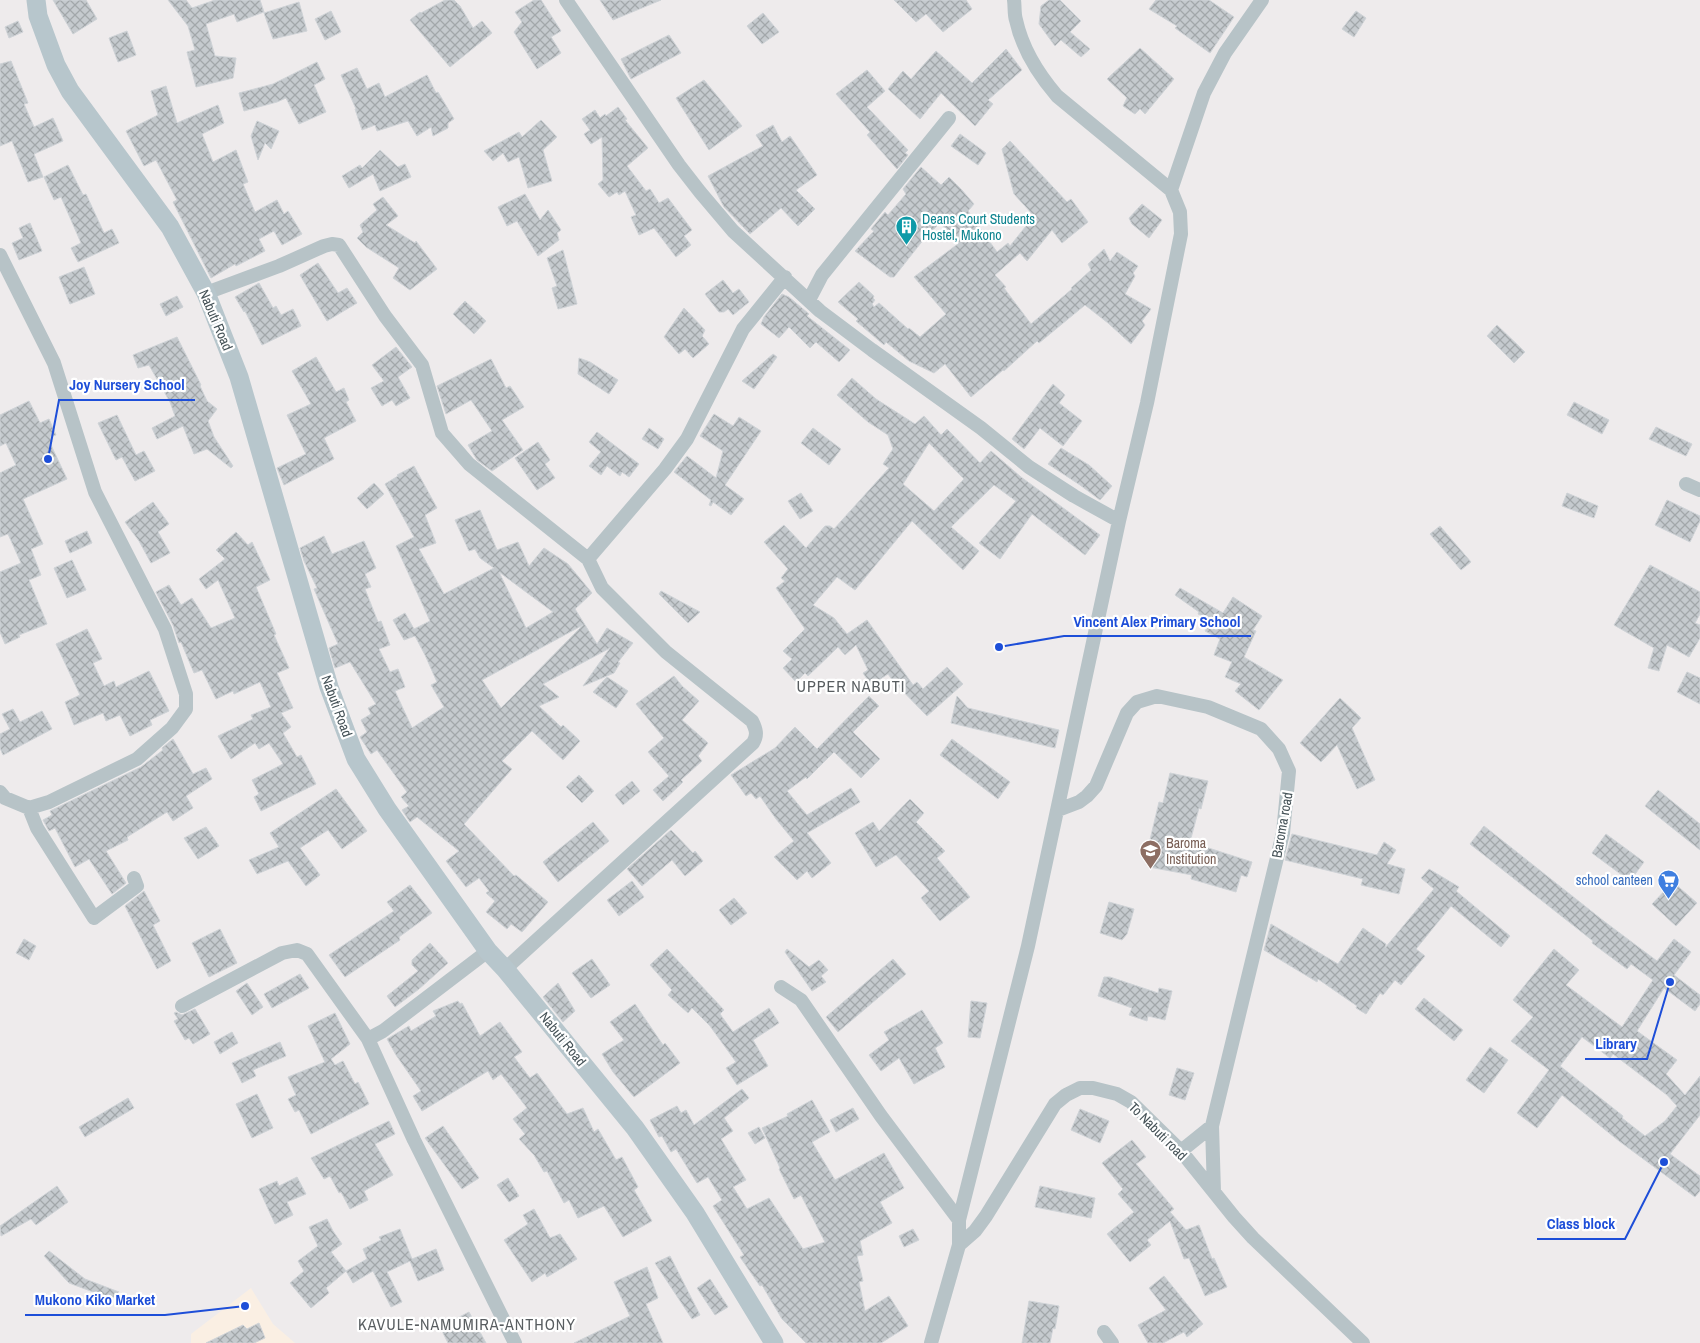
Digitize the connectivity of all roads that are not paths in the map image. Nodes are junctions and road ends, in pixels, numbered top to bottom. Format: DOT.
graph roads {
  1 [pos="36,0"];
  2 [pos="566,0"];
  3 [pos="1014,0"];
  4 [pos="1262,0"];
  5 [pos="948,118"];
  6 [pos="1170,190"];
  7 [pos="0,255"];
  8 [pos="785,278"];
  9 [pos="206,293"];
  10 [pos="809,300"];
  11 [pos="1686,484"];
  12 [pos="1700,490"];
  13 [pos="1119,521"];
  14 [pos="588,559"];
  15 [pos="0,792"];
  16 [pos="29,808"];
  17 [pos="1058,810"];
  18 [pos="134,878"];
  19 [pos="488,951"];
  20 [pos="505,969"];
  21 [pos="781,987"];
  22 [pos="182,1006"];
  23 [pos="368,1039"];
  24 [pos="1212,1126"];
  25 [pos="1181,1151"];
  26 [pos="1214,1192"];
  27 [pos="958,1220"];
  28 [pos="959,1245"];
  29 [pos="515,1343"];
  30 [pos="774,1343"];
  31 [pos="931,1343"];
  32 [pos="1363,1343"];
  1 -- 9 [label="street, Nabuti Road"];
  2 -- 8 [label="street"];
  3 -- 6 [label="street"];
  4 -- 6 [label="street"];
  5 -- 10 [label="street"];
  6 -- 13 [label="street"];
  7 -- 16 [label="street"];
  8 -- 10 [label="street"];
  8 -- 14 [label="street"];
  9 -- 14 [label="street"];
  9 -- 19 [label="street, Nabuti Road"];
  10 -- 13 [label="street"];
  11 -- 12 [label="street"];
  13 -- 17 [label="street"];
  14 -- 20 [label="street"];
  15 -- 16 [label="street"];
  16 -- 18 [label="street"];
  17 -- 24 [label="street, Baroma road"];
  17 -- 27 [label="street"];
  19 -- 20 [label="street, Nabuti Road"];
  19 -- 23 [label="street"];
  20 -- 30 [label="street, Nabuti Road"];
  21 -- 27 [label="street"];
  22 -- 23 [label="street"];
  23 -- 29 [label="street"];
  24 -- 25 [label="street"];
  24 -- 26 [label="street, Baroma road"];
  25 -- 26 [label="street, To Nabuti road"];
  25 -- 28 [label="street, To Nabuti road"];
  26 -- 32 [label="street, To Nabuti road"];
  27 -- 28 [label="street"];
  28 -- 31 [label="street"];
}
